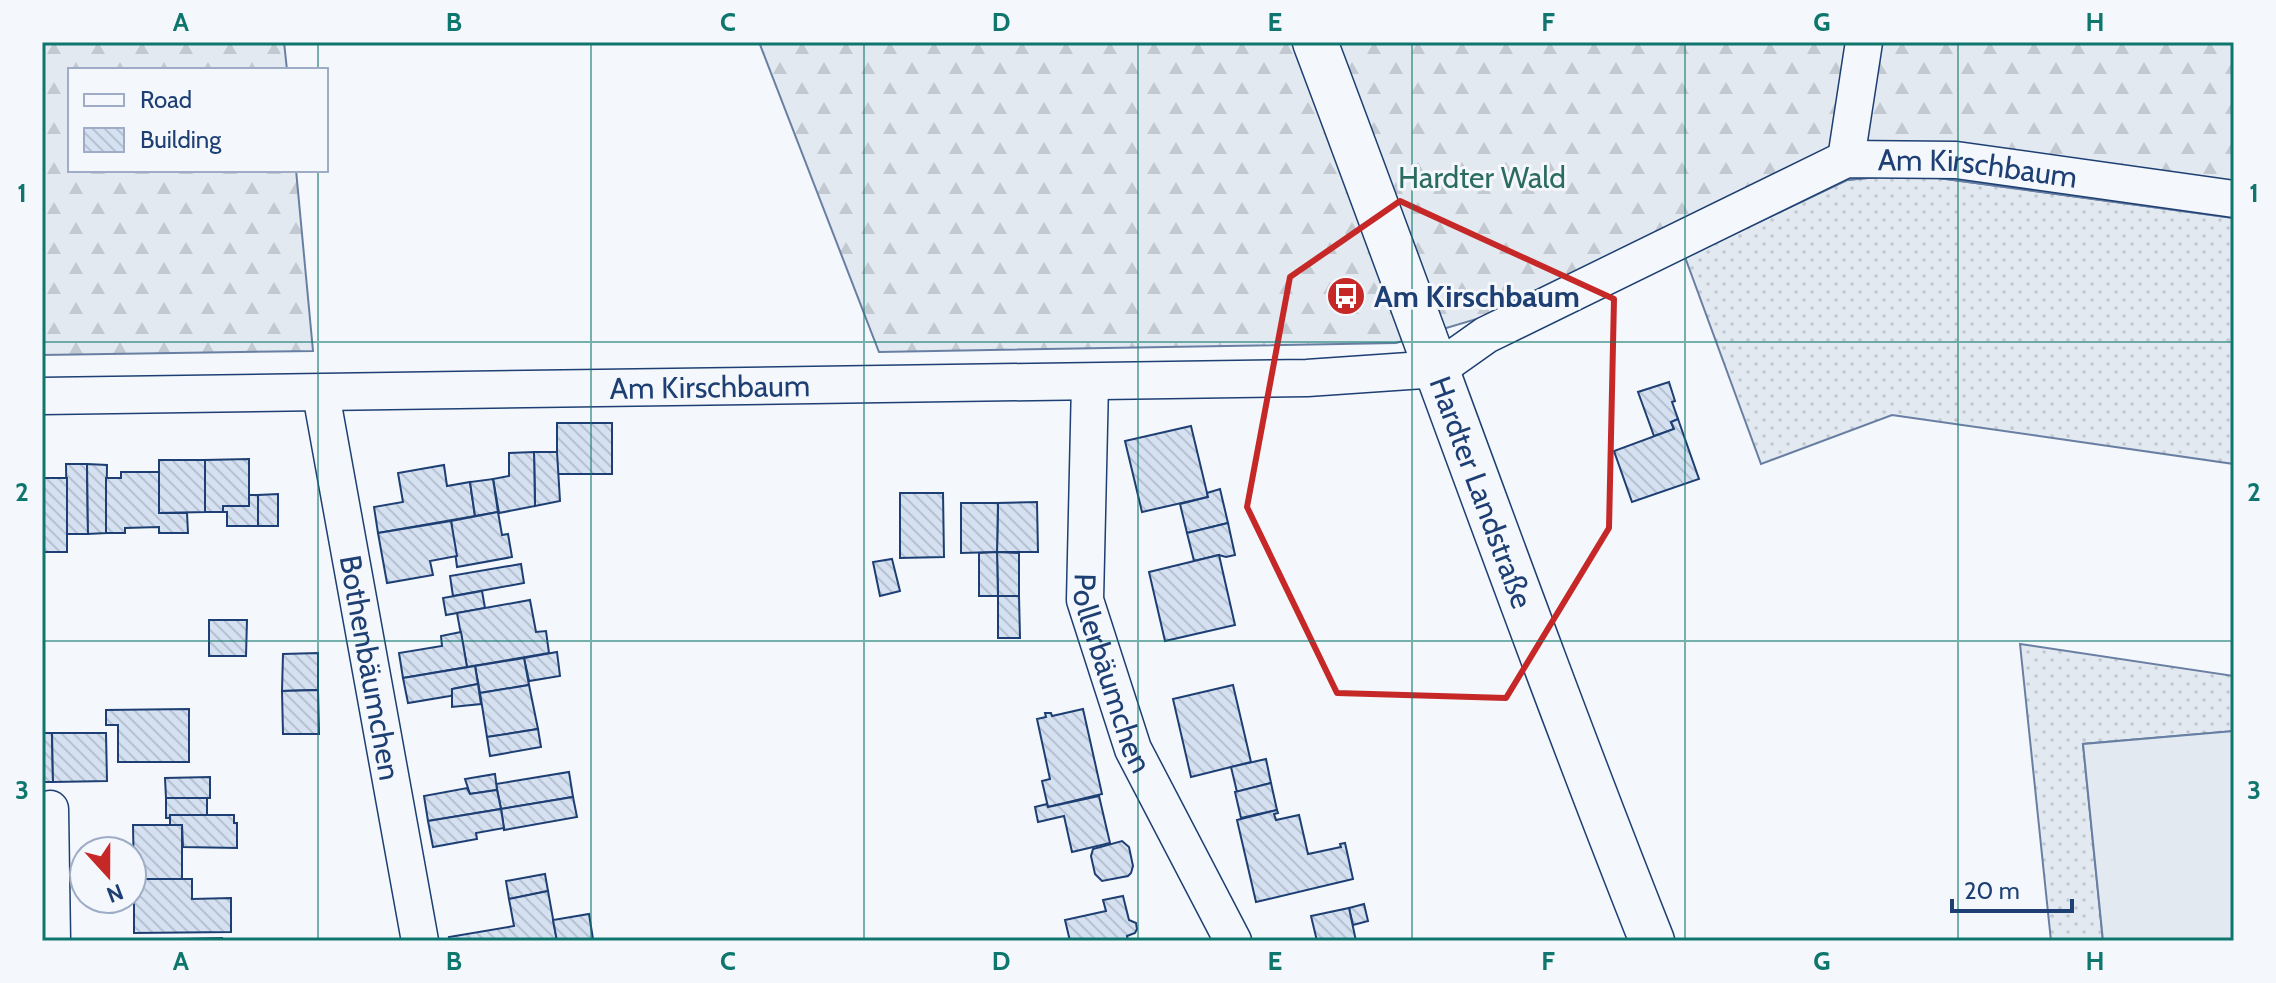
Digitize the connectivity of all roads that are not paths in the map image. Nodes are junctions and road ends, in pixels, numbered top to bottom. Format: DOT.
graph roads {
  1 [pos="1315,42"];
  2 [pos="1864,42"];
  3 [pos="1846,159"];
  4 [pos="2234,199"];
  5 [pos="1438,369"];
  6 [pos="1090,383"];
  7 [pos="321,394"];
  8 [pos="42,396"];
  9 [pos="50,809"];
  10 [pos="52,941"];
  11 [pos="420,941"];
  12 [pos="1233,941"];
  13 [pos="1652,941"];
  1 -- 5 [label="main road, Hardter Landstraße"];
  2 -- 3 [label="street"];
  3 -- 4 [label="street, Am Kirschbaum"];
  3 -- 5 [label="street, Am Kirschbaum"];
  5 -- 6 [label="street, Am Kirschbaum"];
  5 -- 13 [label="main road, Hardter Landstraße"];
  6 -- 7 [label="street, Am Kirschbaum"];
  6 -- 12 [label="street, Pollerbäumchen"];
  7 -- 8 [label="street, Am Kirschbaum"];
  7 -- 11 [label="street, Bothenbäumchen"];
  9 -- 10 [label="street"];
}
